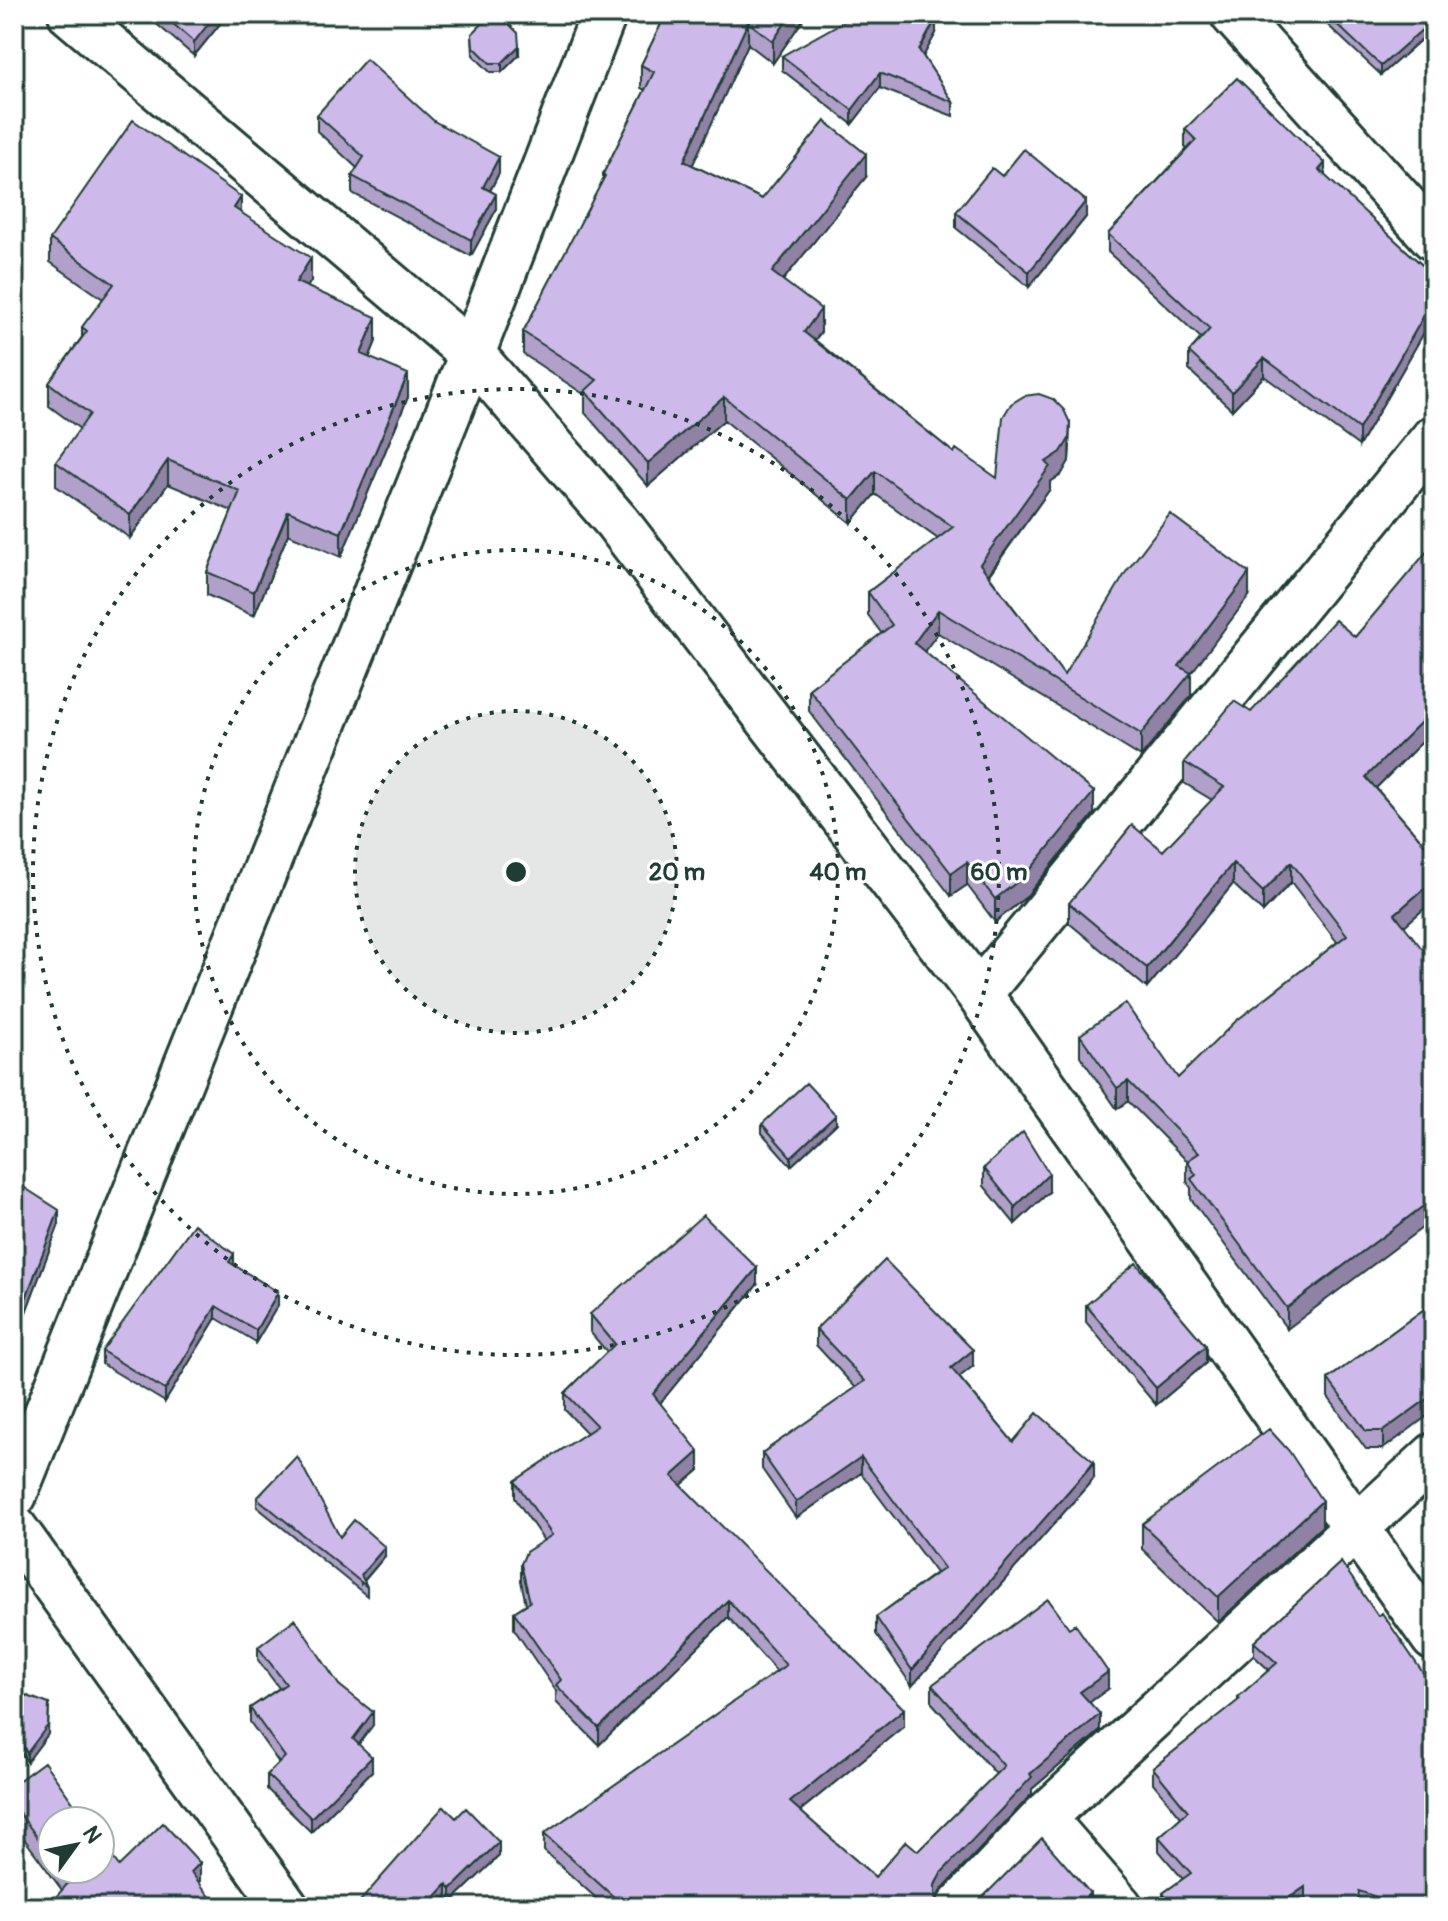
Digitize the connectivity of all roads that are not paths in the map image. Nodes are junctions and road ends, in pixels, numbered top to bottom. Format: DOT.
graph roads {
  1 [pos="71,14"];
  2 [pos="604,14"];
  3 [pos="1233,14"];
  4 [pos="1434,238"];
  5 [pos="472,354"];
  6 [pos="1434,438"];
  7 [pos="979,994"];
  8 [pos="1434,1456"];
  9 [pos="14,1495"];
  10 [pos="1356,1525"];
  11 [pos="14,1528"];
  12 [pos="1434,1638"];
  13 [pos="1043,1818"];
  14 [pos="286,1907"];
  15 [pos="959,1907"];
  16 [pos="1120,1907"];
  1 -- 5 [label="street"];
  2 -- 5 [label="street"];
  3 -- 4 [label="street"];
  5 -- 7 [label="street"];
  5 -- 9 [label="street"];
  6 -- 7 [label="street"];
  7 -- 10 [label="street"];
  8 -- 10 [label="street"];
  10 -- 12 [label="street"];
  10 -- 13 [label="street"];
  11 -- 14 [label="street"];
  13 -- 15 [label="street"];
  13 -- 16 [label="street"];
}
